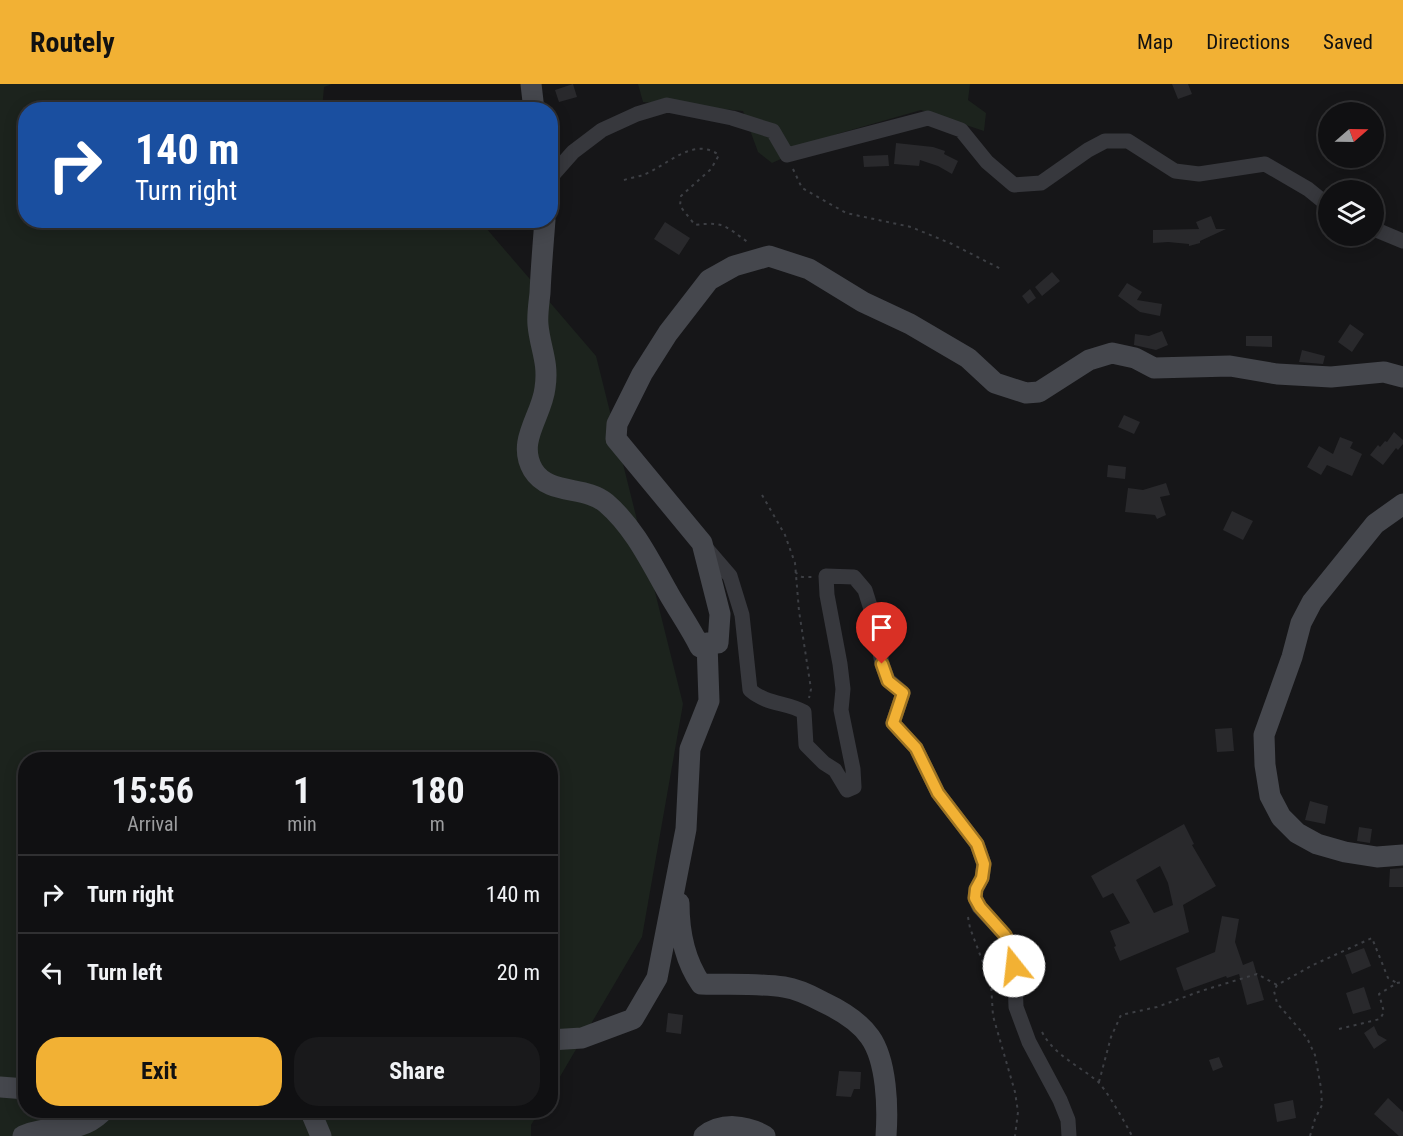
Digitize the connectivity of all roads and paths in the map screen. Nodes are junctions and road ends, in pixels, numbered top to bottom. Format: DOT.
graph roads {
  1 [pos="531,84"];
  2 [pos="533,102"];
  3 [pos="787,155"];
  4 [pos="558,169"];
  5 [pos="624,180"];
  6 [pos="1318,197"];
  7 [pos="544,228"];
  8 [pos="1384,233"];
  9 [pos="1403,242"];
  10 [pos="769,256"];
  11 [pos="1001,269"];
  12 [pos="1403,377"];
  13 [pos="762,495"];
  14 [pos="1403,504"];
  15 [pos="702,543"];
  16 [pos="795,572"];
  17 [pos="826,576"];
  18 [pos="707,643"];
  19 [pos="804,712"];
  20 [pos="1403,855"];
  21 [pos="679,866"];
  22 [pos="975,898"];
  23 [pos="1403,982"];
  24 [pos="1397,983"];
  25 [pos="1277,985"];
  26 [pos="1039,1028"];
  27 [pos="1340,1029"];
  28 [pos="558,1040"];
  29 [pos="1099,1082"];
  30 [pos="0,1087"];
  31 [pos="18,1088"];
  32 [pos="96,1118"];
  33 [pos="313,1118"];
  34 [pos="23,1136"];
  35 [pos="321,1136"];
  36 [pos="705,1136"];
  37 [pos="765,1136"];
  38 [pos="886,1136"];
  39 [pos="1015,1136"];
  40 [pos="1069,1136"];
  41 [pos="1132,1136"];
  42 [pos="1310,1136"];
  1 -- 2 [label="main road"];
  3 -- 4 [label="street"];
  3 -- 6 [label="street"];
  3 -- 11 [label="path"];
  5 -- 10 [label="path"];
  7 -- 18 [label="main road"];
  8 -- 9 [label="street"];
  10 -- 12 [label="main road"];
  10 -- 15 [label="main road"];
  13 -- 16 [label="path"];
  14 -- 20 [label="main road"];
  15 -- 18 [label="main road"];
  15 -- 19 [label="street"];
  16 -- 17 [label="path"];
  16 -- 19 [label="path"];
  17 -- 19 [label="street"];
  17 -- 22 [label="street"];
  18 -- 21 [label="main road"];
  21 -- 28 [label="main road"];
  21 -- 38 [label="main road"];
  22 -- 39 [label="path"];
  22 -- 40 [label="street"];
  23 -- 24 [label="path"];
  24 -- 25 [label="path"];
  24 -- 27 [label="path"];
  25 -- 29 [label="path"];
  25 -- 42 [label="path"];
  26 -- 29 [label="path"];
  29 -- 41 [label="path"];
  30 -- 31 [label="main road"];
  32 -- 34 [label="main road"];
  33 -- 35 [label="main road"];
  36 -- 37 [label="main road"];
}
